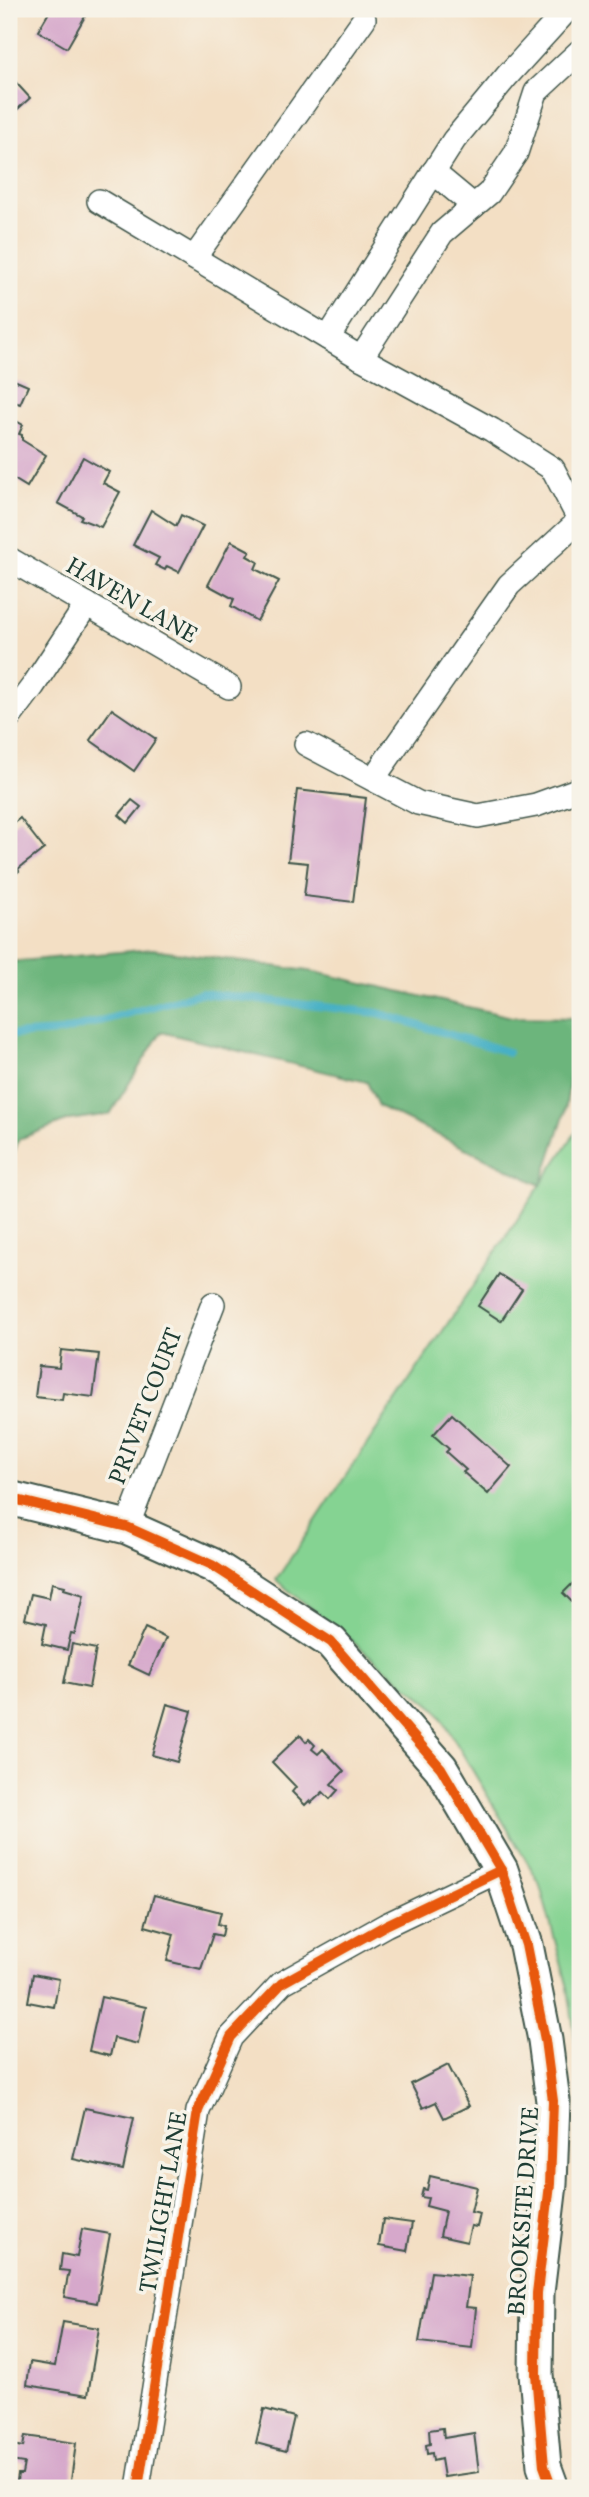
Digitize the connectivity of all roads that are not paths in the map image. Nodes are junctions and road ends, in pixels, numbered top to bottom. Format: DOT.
graph roads {
  1 [pos="568,9"];
  2 [pos="364,19"];
  3 [pos="580,51"];
  4 [pos="433,172"];
  5 [pos="99,201"];
  6 [pos="474,206"];
  7 [pos="194,258"];
  8 [pos="328,338"];
  9 [pos="361,358"];
  10 [pos="580,521"];
  11 [pos="9,559"];
  12 [pos="87,604"];
  13 [pos="229,687"];
  14 [pos="9,718"];
  15 [pos="306,744"];
  16 [pos="373,779"];
  17 [pos="580,789"];
  18 [pos="213,1304"];
  19 [pos="9,1498"];
  20 [pos="127,1527"];
  21 [pos="501,1870"];
  22 [pos="138,2488"];
  23 [pos="552,2488"];
  1 -- 4 [label="street"];
  2 -- 7 [label="street"];
  3 -- 6 [label="street"];
  4 -- 6 [label="street"];
  4 -- 8 [label="street"];
  5 -- 7 [label="street"];
  6 -- 9 [label="street"];
  7 -- 8 [label="street"];
  8 -- 9 [label="street"];
  9 -- 10 [label="street"];
  10 -- 16 [label="street"];
  11 -- 12 [label="street, HAVEN LANE"];
  12 -- 13 [label="street, HAVEN LANE"];
  12 -- 14 [label="street"];
  15 -- 16 [label="street"];
  16 -- 17 [label="street"];
  18 -- 20 [label="street, PRIVET COURT"];
  19 -- 20 [label="street, BROOKSITE DRIVE"];
  20 -- 21 [label="street, BROOKSITE DRIVE"];
  21 -- 22 [label="street, TWILIGHT LANE"];
  21 -- 23 [label="street, BROOKSITE DRIVE"];
}
